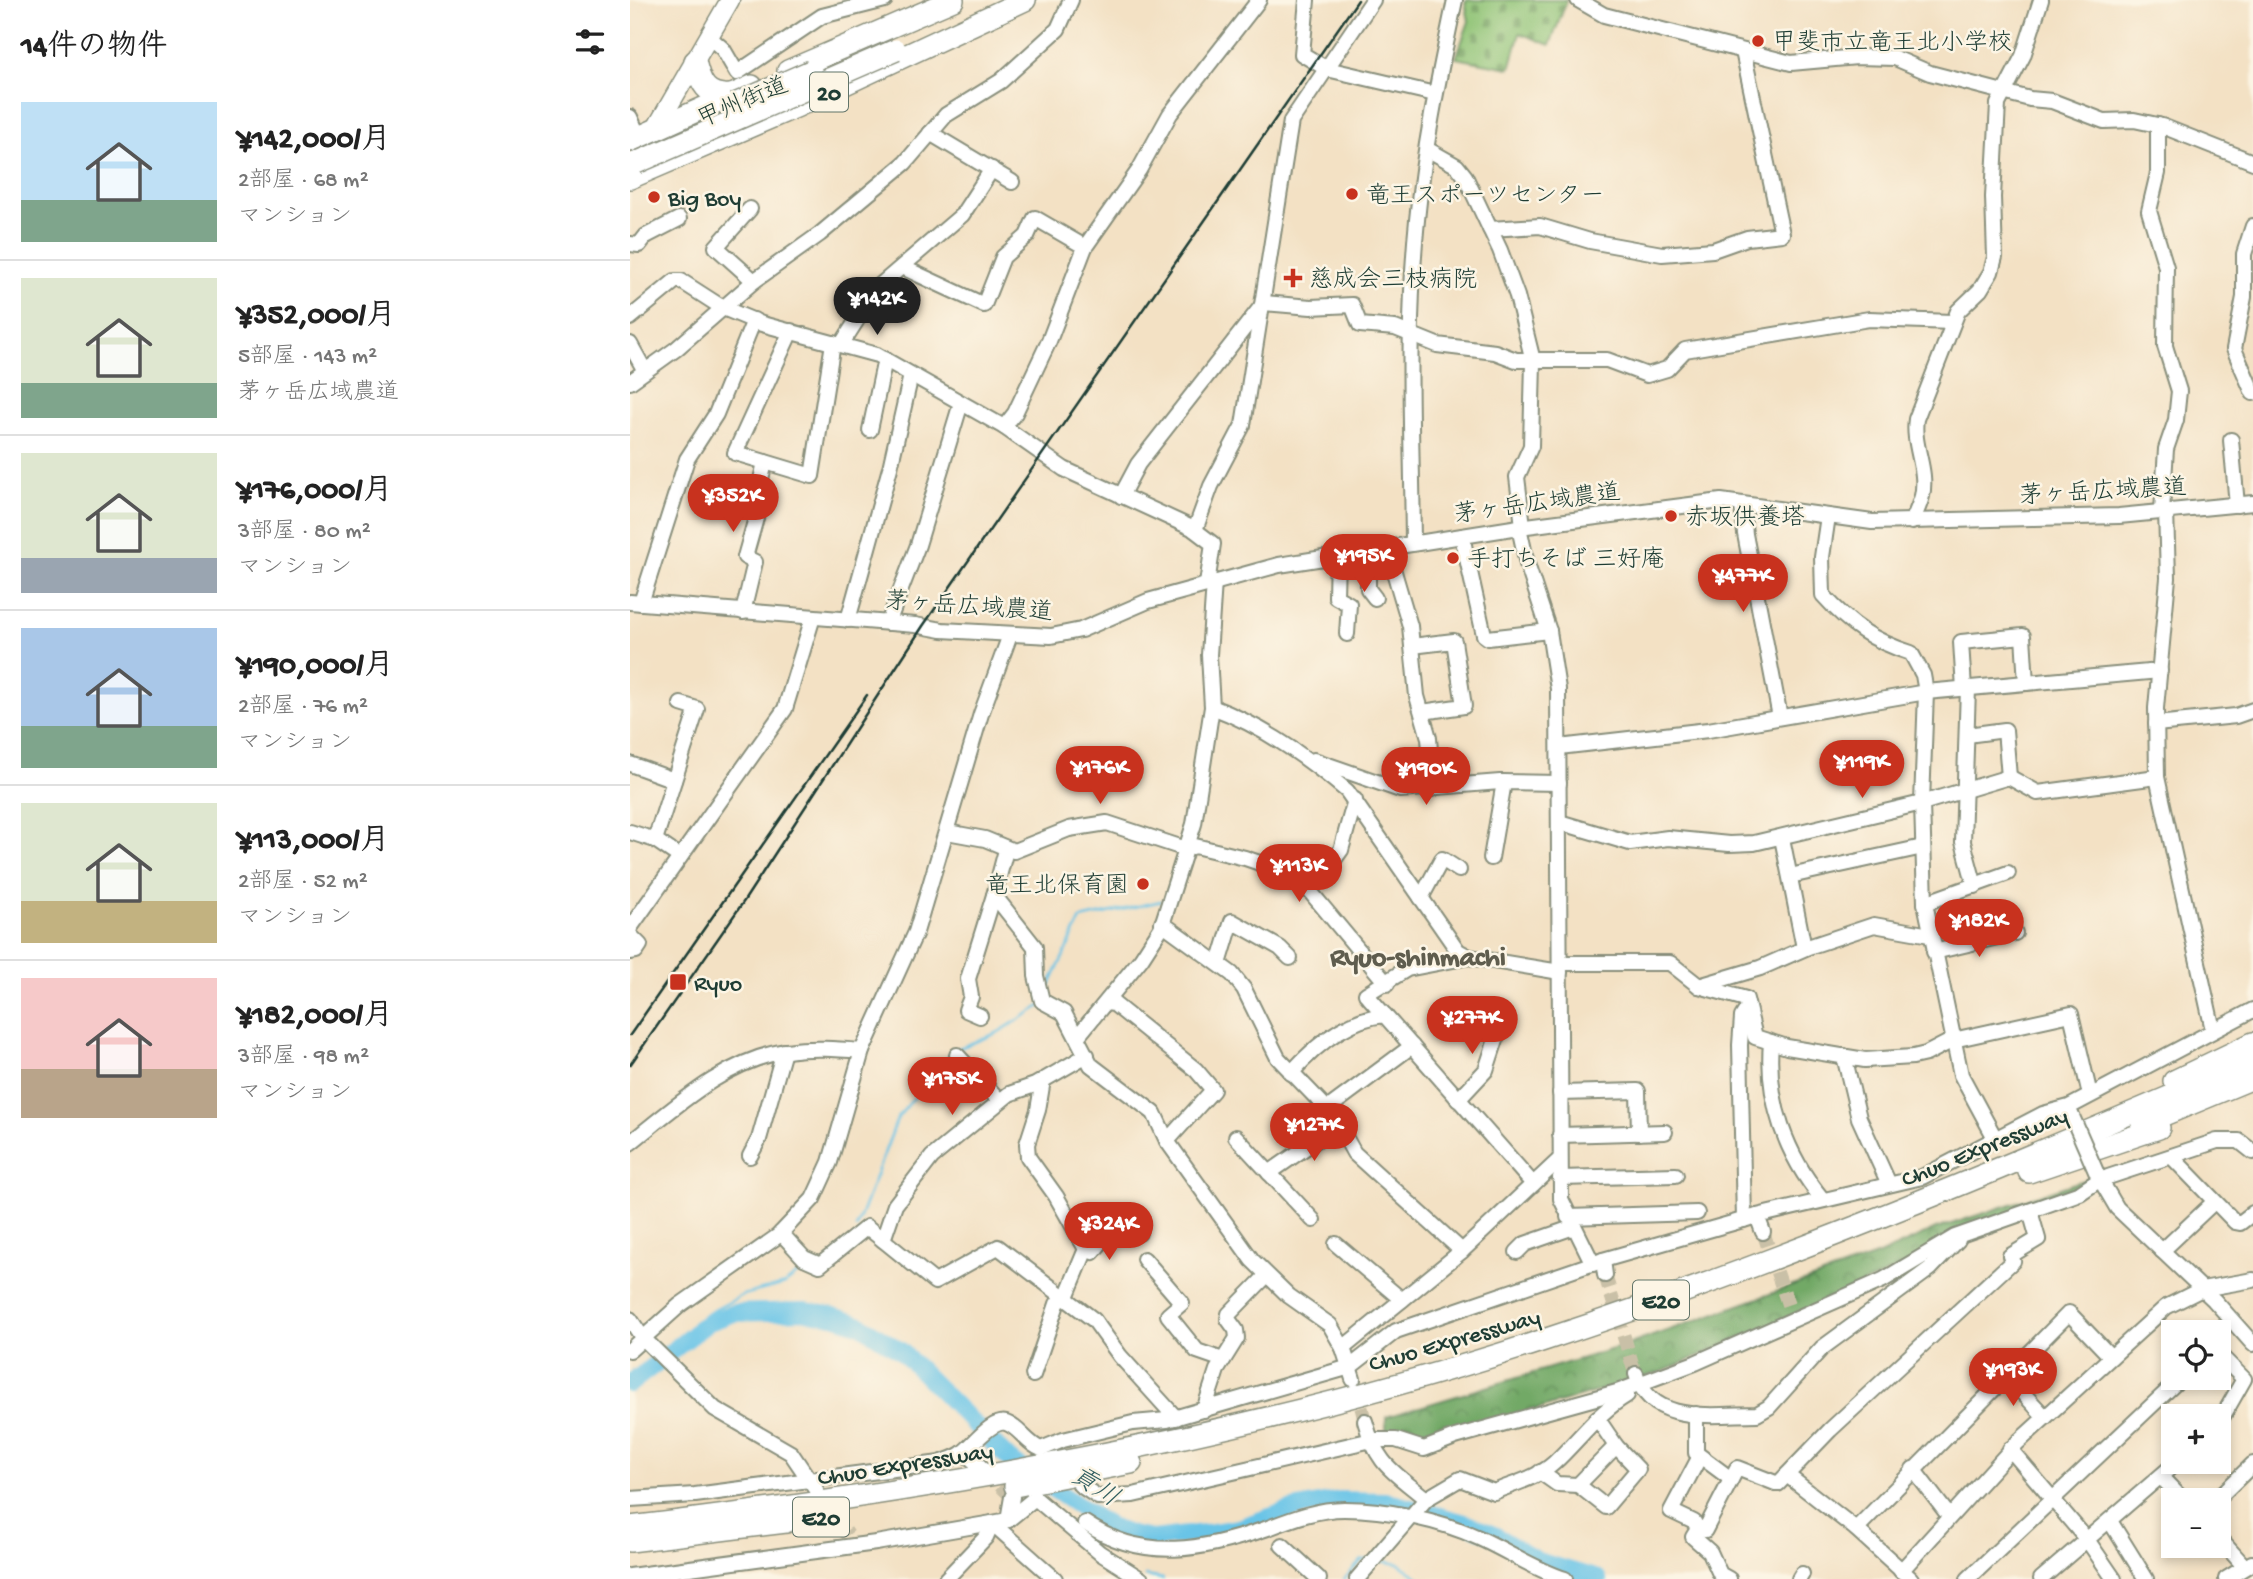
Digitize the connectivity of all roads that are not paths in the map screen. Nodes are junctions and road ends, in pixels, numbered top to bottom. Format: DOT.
graph roads {
  1 [pos="730,0"];
  2 [pos="885,0"];
  3 [pos="969,0"];
  4 [pos="1003,0"];
  5 [pos="1026,0"];
  6 [pos="1071,0"];
  7 [pos="1259,0"];
  8 [pos="1307,0"];
  9 [pos="1373,0"];
  10 [pos="1455,0"];
  11 [pos="1578,0"];
  12 [pos="2041,0"];
  13 [pos="945,2"];
  14 [pos="709,37"];
  15 [pos="894,43"];
  16 [pos="1743,51"];
  17 [pos="695,61"];
  18 [pos="1327,69"];
  19 [pos="2005,92"];
  20 [pos="1435,94"];
  21 [pos="731,95"];
  22 [pos="630,117"];
  23 [pos="2158,125"];
  24 [pos="930,133"];
  25 [pos="639,140"];
  26 [pos="1427,149"];
  27 [pos="2253,162"];
  28 [pos="630,165"];
  29 [pos="992,169"];
  30 [pos="630,177"];
  31 [pos="1012,182"];
  32 [pos="750,209"];
  33 [pos="679,219"];
  34 [pos="2253,226"];
  35 [pos="1490,229"];
  36 [pos="630,244"];
  37 [pos="1085,247"];
  38 [pos="902,267"];
  39 [pos="754,281"];
  40 [pos="1264,303"];
  41 [pos="723,308"];
  42 [pos="630,318"];
  43 [pos="754,320"];
  44 [pos="1952,322"];
  45 [pos="791,331"];
  46 [pos="1411,334"];
  47 [pos="630,344"];
  48 [pos="837,344"];
  49 [pos="885,359"];
  50 [pos="1533,361"];
  51 [pos="645,371"];
  52 [pos="911,375"];
  53 [pos="630,382"];
  54 [pos="2253,393"];
  55 [pos="961,403"];
  56 [pos="1004,427"];
  57 [pos="870,429"];
  58 [pos="2231,440"];
  59 [pos="765,462"];
  60 [pos="1121,496"];
  61 [pos="2253,503"];
  62 [pos="1742,505"];
  63 [pos="2236,505"];
  64 [pos="2164,511"];
  65 [pos="1828,516"];
  66 [pos="1912,522"];
  67 [pos="1521,526"];
  68 [pos="1195,530"];
  69 [pos="1462,536"];
  70 [pos="1413,544"];
  71 [pos="1387,548"];
  72 [pos="1368,551"];
  73 [pos="1337,556"];
  74 [pos="1210,583"];
  75 [pos="1375,598"];
  76 [pos="635,603"];
  77 [pos="743,612"];
  78 [pos="813,617"];
  79 [pos="848,620"];
  80 [pos="888,622"];
  81 [pos="1549,631"];
  82 [pos="1347,634"];
  83 [pos="1010,635"];
  84 [pos="1412,646"];
  85 [pos="2160,671"];
  86 [pos="2026,683"];
  87 [pos="1966,689"];
  88 [pos="1926,692"];
  89 [pos="681,704"];
  90 [pos="1212,706"];
  91 [pos="2253,710"];
  92 [pos="1422,712"];
  93 [pos="1780,717"];
  94 [pos="2156,724"];
  95 [pos="1967,735"];
  96 [pos="1559,747"];
  97 [pos="1303,757"];
  98 [pos="630,764"];
  99 [pos="2009,777"];
  100 [pos="2157,777"];
  101 [pos="674,780"];
  102 [pos="1504,782"];
  103 [pos="1559,783"];
  104 [pos="1433,789"];
  105 [pos="1963,791"];
  106 [pos="1355,800"];
  107 [pos="1922,803"];
  108 [pos="1559,822"];
  109 [pos="630,832"];
  110 [pos="947,832"];
  111 [pos="1782,838"];
  112 [pos="654,840"];
  113 [pos="1923,847"];
  114 [pos="1186,849"];
  115 [pos="1006,850"];
  116 [pos="680,857"];
  117 [pos="1491,858"];
  118 [pos="1459,870"];
  119 [pos="2008,873"];
  120 [pos="1790,876"];
  121 [pos="1294,878"];
  122 [pos="1975,886"];
  123 [pos="994,895"];
  124 [pos="1421,898"];
  125 [pos="1925,903"];
  126 [pos="1162,923"];
  127 [pos="630,928"];
  128 [pos="2015,933"];
  129 [pos="630,935"];
  130 [pos="1930,935"];
  131 [pos="1804,948"];
  132 [pos="630,952"];
  133 [pos="1934,952"];
  134 [pos="1469,957"];
  135 [pos="1290,958"];
  136 [pos="1219,964"];
  137 [pos="1560,968"];
  138 [pos="1387,984"];
  139 [pos="1699,986"];
  140 [pos="1106,1003"];
  141 [pos="1748,1008"];
  142 [pos="2253,1010"];
  143 [pos="1385,1015"];
  144 [pos="980,1016"];
  145 [pos="1502,1021"];
  146 [pos="2213,1030"];
  147 [pos="1078,1036"];
  148 [pos="1953,1040"];
  149 [pos="1772,1042"];
  150 [pos="2253,1043"];
  151 [pos="1412,1046"];
  152 [pos="784,1051"];
  153 [pos="862,1051"];
  154 [pos="957,1055"];
  155 [pos="1087,1055"];
  156 [pos="1844,1056"];
  157 [pos="2253,1061"];
  158 [pos="1291,1073"];
  159 [pos="2253,1078"];
  160 [pos="1043,1080"];
  161 [pos="1560,1093"];
  162 [pos="2253,1094"];
  163 [pos="2090,1095"];
  164 [pos="1458,1100"];
  165 [pos="1000,1101"];
  166 [pos="1327,1109"];
  167 [pos="2070,1111"];
  168 [pos="1338,1125"];
  169 [pos="1665,1132"];
  170 [pos="1639,1133"];
  171 [pos="1560,1135"];
  172 [pos="1236,1137"];
  173 [pos="1995,1138"];
  174 [pos="1167,1141"];
  175 [pos="630,1143"];
  176 [pos="2253,1152"];
  177 [pos="750,1156"];
  178 [pos="2172,1157"];
  179 [pos="1560,1159"];
  180 [pos="1269,1172"];
  181 [pos="2029,1172"];
  182 [pos="1676,1175"];
  183 [pos="1981,1177"];
  184 [pos="2098,1177"];
  185 [pos="1560,1178"];
  186 [pos="1533,1184"];
  187 [pos="1889,1184"];
  188 [pos="1823,1200"];
  189 [pos="2214,1202"];
  190 [pos="2031,1211"];
  191 [pos="1697,1213"];
  192 [pos="2253,1213"];
  193 [pos="1750,1218"];
  194 [pos="1313,1220"];
  195 [pos="1571,1222"];
  196 [pos="1763,1232"];
  197 [pos="781,1233"];
  198 [pos="1139,1233"];
  199 [pos="1963,1234"];
  200 [pos="883,1240"];
  201 [pos="1336,1244"];
  202 [pos="1086,1249"];
  203 [pos="1462,1251"];
  204 [pos="2162,1251"];
  205 [pos="1517,1252"];
  206 [pos="1144,1259"];
  207 [pos="1600,1266"];
  208 [pos="1266,1276"];
  209 [pos="2253,1280"];
  210 [pos="2202,1289"];
  211 [pos="1065,1296"];
  212 [pos="1402,1300"];
  213 [pos="630,1319"];
  214 [pos="642,1336"];
  215 [pos="2253,1344"];
  216 [pos="1343,1348"];
  217 [pos="630,1350"];
  218 [pos="2111,1357"];
  219 [pos="1223,1360"];
  220 [pos="2231,1366"];
  221 [pos="1352,1373"];
  222 [pos="1032,1375"];
  223 [pos="2007,1376"];
  224 [pos="1638,1381"];
  225 [pos="2168,1390"];
  226 [pos="2230,1404"];
  227 [pos="1204,1410"];
  228 [pos="1696,1414"];
  229 [pos="2045,1417"];
  230 [pos="1176,1418"];
  231 [pos="1597,1418"];
  232 [pos="1365,1421"];
  233 [pos="1370,1440"];
  234 [pos="1616,1446"];
  235 [pos="2010,1449"];
  236 [pos="964,1452"];
  237 [pos="1699,1458"];
  238 [pos="1049,1463"];
  239 [pos="2253,1464"];
  240 [pos="1913,1469"];
  241 [pos="1540,1472"];
  242 [pos="2163,1474"];
  243 [pos="1787,1475"];
  244 [pos="2161,1476"];
  245 [pos="1731,1479"];
  246 [pos="1002,1482"];
  247 [pos="813,1485"];
  248 [pos="1080,1485"];
  249 [pos="1578,1485"];
  250 [pos="2172,1488"];
  251 [pos="2228,1488"];
  252 [pos="630,1499"];
  253 [pos="1426,1499"];
  254 [pos="2053,1500"];
  255 [pos="1949,1516"];
  256 [pos="1411,1518"];
  257 [pos="1007,1520"];
  258 [pos="2110,1521"];
  259 [pos="1085,1523"];
  260 [pos="992,1524"];
  261 [pos="630,1527"];
  262 [pos="1698,1529"];
  263 [pos="1856,1529"];
  264 [pos="630,1541"];
  265 [pos="2088,1541"];
  266 [pos="1100,1544"];
  267 [pos="1282,1545"];
  268 [pos="2231,1549"];
  269 [pos="2249,1565"];
  270 [pos="1906,1575"];
  271 [pos="630,1576"];
  272 [pos="2142,1578"];
  273 [pos="946,1579"];
  274 [pos="1055,1579"];
  275 [pos="1141,1579"];
  276 [pos="1319,1579"];
  277 [pos="1357,1579"];
  278 [pos="1564,1579"];
  279 [pos="1729,1579"];
  280 [pos="1968,1579"];
  281 [pos="2042,1579"];
  282 [pos="2114,1579"];
  283 [pos="2226,1579"];
  1 -- 14 [label="main road"];
  2 -- 14 [label="street"];
  3 -- 15 [label="highway, 20"];
  4 -- 15 [label="highway, 20"];
  5 -- 30 [label="highway, 甲州街道 / 20"];
  6 -- 24 [label="street"];
  7 -- 37 [label="street"];
  8 -- 18 [label="street"];
  9 -- 18 [label="street"];
  10 -- 20 [label="street"];
  11 -- 16 [label="street"];
  12 -- 19 [label="street"];
  13 -- 21 [label="highway, 20"];
  14 -- 17 [label="main road"];
  15 -- 25 [label="highway, 20, bridge"];
  15 -- 28 [label="highway, 20, bridge"];
  16 -- 19 [label="street"];
  16 -- 35 [label="street"];
  17 -- 21 [label="highway"];
  17 -- 25 [label="main road"];
  18 -- 20 [label="street"];
  18 -- 40 [label="street"];
  19 -- 23 [label="street"];
  19 -- 44 [label="street"];
  20 -- 26 [label="street"];
  21 -- 25 [label="highway, 20"];
  22 -- 25 [label="street"];
  23 -- 27 [label="street"];
  23 -- 64 [label="street"];
  24 -- 29 [label="street"];
  24 -- 39 [label="street"];
  25 -- 30 [label="highway"];
  26 -- 35 [label="street"];
  26 -- 46 [label="street"];
  29 -- 31 [label="street"];
  29 -- 38 [label="street"];
  32 -- 39 [label="street"];
  33 -- 36 [label="street"];
  34 -- 54 [label="street"];
  35 -- 50 [label="street"];
  37 -- 38 [label="street"];
  37 -- 56 [label="street"];
  38 -- 48 [label="street"];
  39 -- 41 [label="street"];
  40 -- 46 [label="street"];
  40 -- 60 [label="street"];
  40 -- 68 [label="street"];
  41 -- 42 [label="street"];
  41 -- 43 [label="street"];
  41 -- 51 [label="street"];
  43 -- 45 [label="street"];
  43 -- 76 [label="street"];
  44 -- 50 [label="street"];
  44 -- 66 [label="street"];
  45 -- 48 [label="street"];
  45 -- 59 [label="street"];
  46 -- 50 [label="street"];
  46 -- 70 [label="street"];
  47 -- 51 [label="street"];
  48 -- 49 [label="street"];
  48 -- 59 [label="street"];
  49 -- 52 [label="street"];
  49 -- 57 [label="street"];
  50 -- 67 [label="street"];
  51 -- 53 [label="street"];
  52 -- 55 [label="street"];
  52 -- 79 [label="street"];
  55 -- 56 [label="street"];
  55 -- 80 [label="street"];
  56 -- 60 [label="street"];
  58 -- 63 [label="street"];
  59 -- 77 [label="street"];
  60 -- 68 [label="street"];
  61 -- 63 [label="street, 茅ヶ岳広域農道"];
  62 -- 65 [label="street, 茅ヶ岳広域農道"];
  62 -- 67 [label="street, 茅ヶ岳広域農道"];
  62 -- 93 [label="street"];
  63 -- 64 [label="street, 茅ヶ岳広域農道"];
  64 -- 66 [label="street, 茅ヶ岳広域農道"];
  64 -- 85 [label="street"];
  65 -- 66 [label="street, 茅ヶ岳広域農道"];
  65 -- 88 [label="street"];
  67 -- 69 [label="street, 茅ヶ岳広域農道"];
  67 -- 81 [label="street"];
  68 -- 74 [label="street"];
  69 -- 70 [label="street, 茅ヶ岳広域農道"];
  69 -- 81 [label="street"];
  70 -- 71 [label="street, 茅ヶ岳広域農道"];
  71 -- 72 [label="street, 茅ヶ岳広域農道"];
  71 -- 84 [label="street"];
  72 -- 73 [label="street, 茅ヶ岳広域農道"];
  72 -- 75 [label="street"];
  73 -- 74 [label="street, 茅ヶ岳広域農道"];
  73 -- 82 [label="street"];
  74 -- 83 [label="street, 茅ヶ岳広域農道"];
  74 -- 90 [label="street"];
  76 -- 77 [label="street, 茅ヶ岳広域農道"];
  77 -- 78 [label="street, 茅ヶ岳広域農道"];
  78 -- 79 [label="street, 茅ヶ岳広域農道"];
  78 -- 116 [label="street"];
  79 -- 80 [label="street, 茅ヶ岳広域農道"];
  80 -- 83 [label="street, 茅ヶ岳広域農道"];
  81 -- 96 [label="street"];
  83 -- 110 [label="street"];
  84 -- 92 [label="street"];
  84 -- 92 [label="street"];
  85 -- 86 [label="street"];
  85 -- 94 [label="street"];
  86 -- 87 [label="street"];
  86 -- 87 [label="street"];
  87 -- 88 [label="street"];
  87 -- 95 [label="street"];
  88 -- 93 [label="street"];
  88 -- 107 [label="street"];
  89 -- 101 [label="street"];
  90 -- 97 [label="street"];
  90 -- 114 [label="street"];
  91 -- 94 [label="street"];
  92 -- 104 [label="street"];
  93 -- 96 [label="street"];
  94 -- 100 [label="street"];
  95 -- 99 [label="street"];
  95 -- 105 [label="street"];
  96 -- 103 [label="street"];
  97 -- 104 [label="street"];
  97 -- 106 [label="street"];
  98 -- 101 [label="street"];
  99 -- 100 [label="street"];
  99 -- 105 [label="street"];
  100 -- 146 [label="street"];
  101 -- 112 [label="street"];
  102 -- 103 [label="street"];
  102 -- 104 [label="street"];
  102 -- 117 [label="street"];
  103 -- 108 [label="street"];
  105 -- 107 [label="street"];
  105 -- 122 [label="street"];
  106 -- 121 [label="street"];
  106 -- 124 [label="street"];
  107 -- 111 [label="street"];
  107 -- 113 [label="street"];
  108 -- 111 [label="street"];
  108 -- 137 [label="street"];
  109 -- 112 [label="street"];
  110 -- 115 [label="street"];
  110 -- 153 [label="street"];
  111 -- 120 [label="street"];
  112 -- 116 [label="street"];
  113 -- 120 [label="street"];
  113 -- 125 [label="street"];
  114 -- 115 [label="street"];
  114 -- 121 [label="street"];
  114 -- 126 [label="street"];
  115 -- 123 [label="street"];
  116 -- 127 [label="street"];
  118 -- 124 [label="street"];
  119 -- 122 [label="street"];
  120 -- 131 [label="street"];
  121 -- 138 [label="street"];
  122 -- 125 [label="street"];
  123 -- 144 [label="street"];
  123 -- 147 [label="street"];
  124 -- 134 [label="street"];
  125 -- 130 [label="street"];
  126 -- 136 [label="street"];
  126 -- 140 [label="street"];
  128 -- 133 [label="street"];
  129 -- 132 [label="street"];
  130 -- 131 [label="street"];
  130 -- 133 [label="street"];
  131 -- 139 [label="street"];
  133 -- 148 [label="street"];
  134 -- 137 [label="street"];
  134 -- 138 [label="street"];
  135 -- 136 [label="street"];
  136 -- 158 [label="street"];
  137 -- 139 [label="street"];
  137 -- 161 [label="street"];
  138 -- 143 [label="street"];
  139 -- 141 [label="street"];
  140 -- 147 [label="street"];
  140 -- 174 [label="street"];
  141 -- 149 [label="street"];
  141 -- 193 [label="street"];
  142 -- 146 [label="street"];
  143 -- 151 [label="street"];
  143 -- 158 [label="street"];
  145 -- 164 [label="street"];
  146 -- 163 [label="street"];
  147 -- 155 [label="street"];
  148 -- 156 [label="street"];
  148 -- 163 [label="street"];
  148 -- 173 [label="street"];
  149 -- 156 [label="street"];
  149 -- 188 [label="street"];
  150 -- 183 [label="highway"];
  151 -- 164 [label="street"];
  151 -- 166 [label="street"];
  152 -- 153 [label="street"];
  152 -- 175 [label="street"];
  152 -- 177 [label="street"];
  153 -- 197 [label="street"];
  154 -- 165 [label="street"];
  155 -- 160 [label="street"];
  155 -- 174 [label="street"];
  156 -- 187 [label="street"];
  157 -- 183 [label="highway, Chuo Expressway / E20"];
  158 -- 166 [label="street"];
  159 -- 181 [label="highway, Chuo Expressway / E20"];
  160 -- 165 [label="street"];
  160 -- 202 [label="street"];
  161 -- 170 [label="street"];
  161 -- 171 [label="street"];
  162 -- 181 [label="highway"];
  163 -- 167 [label="street"];
  164 -- 186 [label="street"];
  165 -- 200 [label="street"];
  166 -- 168 [label="street"];
  167 -- 173 [label="street"];
  167 -- 184 [label="street, bridge"];
  168 -- 180 [label="street"];
  168 -- 203 [label="street"];
  169 -- 170 [label="street"];
  170 -- 171 [label="street"];
  171 -- 179 [label="street"];
  172 -- 180 [label="street"];
  173 -- 187 [label="street"];
  174 -- 208 [label="street"];
  176 -- 178 [label="street"];
  178 -- 184 [label="street"];
  178 -- 189 [label="street"];
  179 -- 185 [label="street"];
  179 -- 186 [label="street"];
  180 -- 194 [label="street"];
  181 -- 238 [label="highway, Chuo Expressway / E20"];
  182 -- 185 [label="street"];
  183 -- 238 [label="highway, Chuo Expressway / E20"];
  184 -- 190 [label="street"];
  184 -- 204 [label="street"];
  185 -- 195 [label="street"];
  186 -- 203 [label="street"];
  187 -- 188 [label="street"];
  188 -- 193 [label="street"];
  189 -- 192 [label="street"];
  189 -- 204 [label="street"];
  190 -- 199 [label="street"];
  190 -- 243 [label="street"];
  191 -- 195 [label="street"];
  193 -- 196 [label="street"];
  193 -- 207 [label="street"];
  195 -- 205 [label="street"];
  195 -- 207 [label="street"];
  197 -- 200 [label="street"];
  197 -- 214 [label="street"];
  198 -- 202 [label="street"];
  199 -- 224 [label="street"];
  199 -- 228 [label="street"];
  200 -- 211 [label="street"];
  201 -- 212 [label="street"];
  202 -- 211 [label="street"];
  203 -- 212 [label="street"];
  204 -- 210 [label="street"];
  206 -- 219 [label="street"];
  207 -- 221 [label="street"];
  208 -- 216 [label="street"];
  208 -- 219 [label="street"];
  209 -- 210 [label="street"];
  210 -- 215 [label="street"];
  210 -- 218 [label="street"];
  211 -- 222 [label="street"];
  211 -- 230 [label="street"];
  212 -- 216 [label="street"];
  213 -- 214 [label="street"];
  214 -- 217 [label="street"];
  214 -- 247 [label="street"];
  216 -- 221 [label="street"];
  218 -- 223 [label="street"];
  218 -- 229 [label="street"];
  219 -- 227 [label="street"];
  220 -- 226 [label="street"];
  221 -- 227 [label="street"];
  223 -- 229 [label="street"];
  223 -- 240 [label="street"];
  224 -- 228 [label="street"];
  224 -- 231 [label="street"];
  224 -- 233 [label="street"];
  225 -- 254 [label="street"];
  227 -- 230 [label="street"];
  228 -- 237 [label="street"];
  229 -- 235 [label="street"];
  230 -- 238 [label="street"];
  231 -- 234 [label="street"];
  231 -- 241 [label="street"];
  232 -- 233 [label="street"];
  233 -- 248 [label="street"];
  233 -- 253 [label="street"];
  234 -- 249 [label="street"];
  234 -- 249 [label="street"];
  235 -- 254 [label="street"];
  235 -- 255 [label="street"];
  236 -- 238 [label="street"];
  236 -- 246 [label="street"];
  236 -- 247 [label="street"];
  237 -- 245 [label="street"];
  237 -- 262 [label="street"];
  238 -- 246 [label="highway, Chuo Expressway / E20"];
  239 -- 251 [label="street"];
  240 -- 255 [label="street"];
  240 -- 263 [label="street"];
  241 -- 249 [label="street"];
  241 -- 253 [label="street"];
  242 -- 244 [label="street"];
  243 -- 245 [label="street"];
  243 -- 263 [label="street"];
  244 -- 250 [label="street"];
  244 -- 258 [label="street"];
  245 -- 262 [label="street"];
  246 -- 257 [label="street"];
  246 -- 261 [label="highway, Chuo Expressway / E20"];
  246 -- 264 [label="highway, Chuo Expressway / E20"];
  247 -- 252 [label="street"];
  253 -- 256 [label="street"];
  254 -- 265 [label="street"];
  254 -- 280 [label="street"];
  255 -- 270 [label="street"];
  256 -- 266 [label="street"];
  256 -- 277 [label="street"];
  256 -- 278 [label="street"];
  257 -- 260 [label="street"];
  257 -- 266 [label="street"];
  258 -- 265 [label="street"];
  258 -- 272 [label="street"];
  259 -- 266 [label="street"];
  260 -- 271 [label="street"];
  260 -- 273 [label="street"];
  260 -- 274 [label="street"];
  262 -- 279 [label="street"];
  263 -- 270 [label="street"];
  265 -- 281 [label="street"];
  265 -- 282 [label="street"];
  266 -- 275 [label="street"];
  267 -- 276 [label="street"];
  268 -- 269 [label="street"];
  269 -- 283 [label="street"];
}
